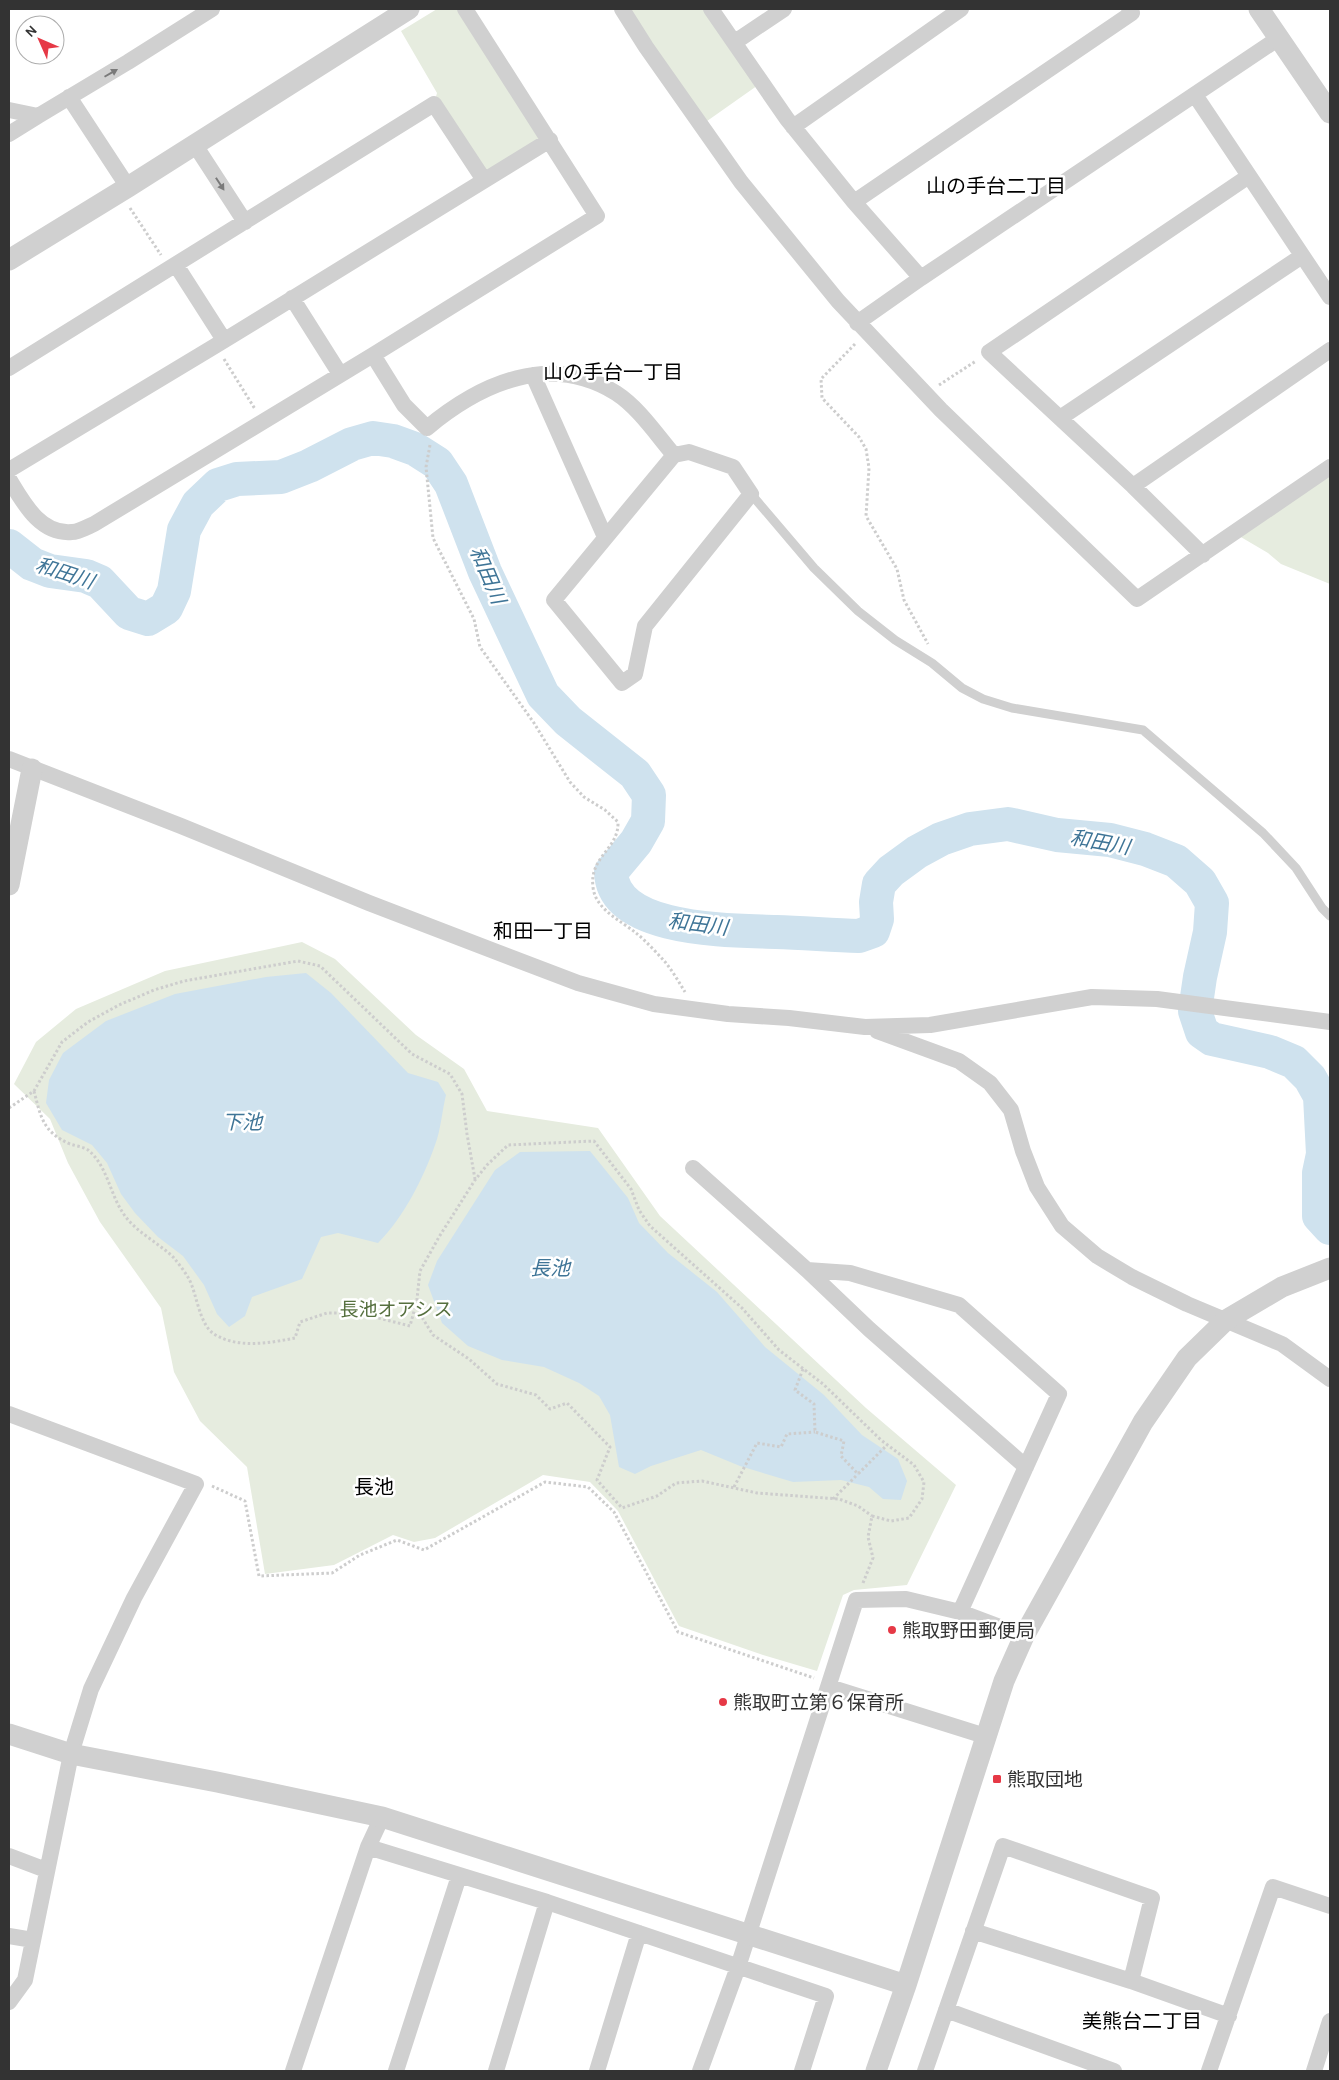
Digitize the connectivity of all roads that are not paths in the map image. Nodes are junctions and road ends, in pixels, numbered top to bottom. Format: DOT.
graph roads {
  1 [pos="212,9"];
  2 [pos="409,9"];
  3 [pos="465,9"];
  4 [pos="622,9"];
  5 [pos="711,9"];
  6 [pos="784,9"];
  7 [pos="961,9"];
  8 [pos="1129,9"];
  9 [pos="1259,9"];
  10 [pos="1279,38"];
  11 [pos="735,42"];
  12 [pos="1195,95"];
  13 [pos="69,97"];
  14 [pos="9,110"];
  15 [pos="1330,113"];
  16 [pos="38,116"];
  17 [pos="793,126"];
  18 [pos="9,134"];
  19 [pos="550,140"];
  20 [pos="195,145"];
  21 [pos="1249,176"];
  22 [pos="484,180"];
  23 [pos="124,190"];
  24 [pos="854,202"];
  25 [pos="245,222"];
  26 [pos="1302,256"];
  27 [pos="9,260"];
  28 [pos="173,267"];
  29 [pos="921,278"];
  30 [pos="1330,297"];
  31 [pos="292,298"];
  32 [pos="862,328"];
  33 [pos="220,343"];
  34 [pos="1330,350"];
  35 [pos="373,355"];
  36 [pos="9,368"];
  37 [pos="340,374"];
  38 [pos="532,375"];
  39 [pos="1060,418"];
  40 [pos="674,455"];
  41 [pos="1330,467"];
  42 [pos="9,470"];
  43 [pos="9,479"];
  44 [pos="1133,486"];
  45 [pos="751,494"];
  46 [pos="605,537"];
  47 [pos="1202,555"];
  48 [pos="9,758"];
  49 [pos="32,769"];
  50 [pos="10,872"];
  51 [pos="1330,916"];
  52 [pos="1330,1022"];
  53 [pos="865,1027"];
  54 [pos="693,1168"];
  55 [pos="1330,1268"];
  56 [pos="807,1270"];
  57 [pos="1226,1320"];
  58 [pos="1330,1378"];
  59 [pos="9,1414"];
  60 [pos="1026,1467"];
  61 [pos="960,1612"];
  62 [pos="1024,1636"];
  63 [pos="829,1687"];
  64 [pos="9,1734"];
  65 [pos="985,1736"];
  66 [pos="71,1754"];
  67 [pos="382,1817"];
  68 [pos="368,1847"];
  69 [pos="9,1856"];
  70 [pos="46,1870"];
  71 [pos="459,1876"];
  72 [pos="547,1902"];
  73 [pos="1330,1906"];
  74 [pos="973,1931"];
  75 [pos="639,1934"];
  76 [pos="747,1934"];
  77 [pos="9,1936"];
  78 [pos="33,1940"];
  79 [pos="738,1967"];
  80 [pos="1130,1981"];
  81 [pos="906,1985"];
  82 [pos="9,2002"];
  83 [pos="946,2010"];
  84 [pos="1228,2016"];
  85 [pos="1330,2021"];
  86 [pos="1326,2049"];
  87 [pos="293,2071"];
  88 [pos="396,2071"];
  89 [pos="496,2071"];
  90 [pos="597,2071"];
  91 [pos="700,2071"];
  92 [pos="802,2071"];
  93 [pos="876,2071"];
  94 [pos="925,2071"];
  95 [pos="1114,2071"];
  96 [pos="1209,2071"];
  97 [pos="1314,2071"];
  13 -- 1 [label="street, one-way"];
  2 -- 20 [label="street"];
  3 -- 19 [label="street"];
  4 -- 32 [label="street"];
  5 -- 11 [label="street"];
  6 -- 11 [label="street"];
  7 -- 17 [label="street"];
  8 -- 24 [label="street"];
  9 -- 10 [label="street"];
  10 -- 12 [label="street"];
  10 -- 15 [label="street"];
  11 -- 17 [label="street"];
  12 -- 21 [label="street"];
  12 -- 29 [label="street"];
  13 -- 16 [label="street"];
  13 -- 23 [label="street"];
  14 -- 16 [label="street"];
  16 -- 18 [label="street"];
  17 -- 24 [label="street"];
  19 -- 22 [label="street"];
  19 -- 35 [label="street"];
  20 -- 23 [label="street"];
  20 -- 25 [label="street, one-way"];
  21 -- 26 [label="street"];
  21 -- 39 [label="street"];
  22 -- 25 [label="street"];
  22 -- 31 [label="street"];
  23 -- 27 [label="street"];
  24 -- 29 [label="street"];
  25 -- 28 [label="street"];
  26 -- 30 [label="street"];
  26 -- 39 [label="street"];
  28 -- 33 [label="street"];
  28 -- 36 [label="street"];
  29 -- 32 [label="street"];
  31 -- 33 [label="street"];
  31 -- 37 [label="street"];
  32 -- 47 [label="street"];
  33 -- 42 [label="street"];
  34 -- 44 [label="street"];
  35 -- 37 [label="street"];
  35 -- 38 [label="street"];
  37 -- 43 [label="street"];
  38 -- 40 [label="street"];
  38 -- 46 [label="street"];
  39 -- 44 [label="street"];
  40 -- 45 [label="street"];
  40 -- 46 [label="street"];
  41 -- 47 [label="street"];
  44 -- 47 [label="street"];
  45 -- 46 [label="street"];
  45 -- 51 [label="lane"];
  48 -- 49 [label="street"];
  49 -- 50 [label="street"];
  49 -- 53 [label="street"];
  52 -- 53 [label="street"];
  53 -- 57 [label="street"];
  54 -- 56 [label="street"];
  55 -- 57 [label="street"];
  56 -- 60 [label="street"];
  56 -- 60 [label="street"];
  57 -- 58 [label="street"];
  57 -- 62 [label="street"];
  59 -- 66 [label="street"];
  60 -- 61 [label="street"];
  61 -- 62 [label="street"];
  61 -- 63 [label="street"];
  62 -- 65 [label="street"];
  63 -- 65 [label="street"];
  63 -- 76 [label="street"];
  64 -- 66 [label="street"];
  65 -- 81 [label="street"];
  66 -- 67 [label="street"];
  66 -- 70 [label="street"];
  67 -- 68 [label="street"];
  67 -- 76 [label="street"];
  68 -- 71 [label="street"];
  68 -- 87 [label="street"];
  69 -- 70 [label="street"];
  70 -- 78 [label="street"];
  71 -- 72 [label="street"];
  71 -- 88 [label="street"];
  72 -- 75 [label="street"];
  72 -- 89 [label="street"];
  73 -- 84 [label="street"];
  74 -- 80 [label="street"];
  74 -- 80 [label="street"];
  74 -- 83 [label="street"];
  75 -- 79 [label="street"];
  75 -- 90 [label="street"];
  76 -- 79 [label="street"];
  76 -- 81 [label="street"];
  77 -- 78 [label="street"];
  78 -- 82 [label="street"];
  79 -- 91 [label="street"];
  79 -- 92 [label="street"];
  80 -- 84 [label="street"];
  81 -- 93 [label="street"];
  83 -- 94 [label="street"];
  83 -- 95 [label="street"];
  84 -- 96 [label="street"];
  85 -- 86 [label="street"];
  86 -- 97 [label="street"];
}
